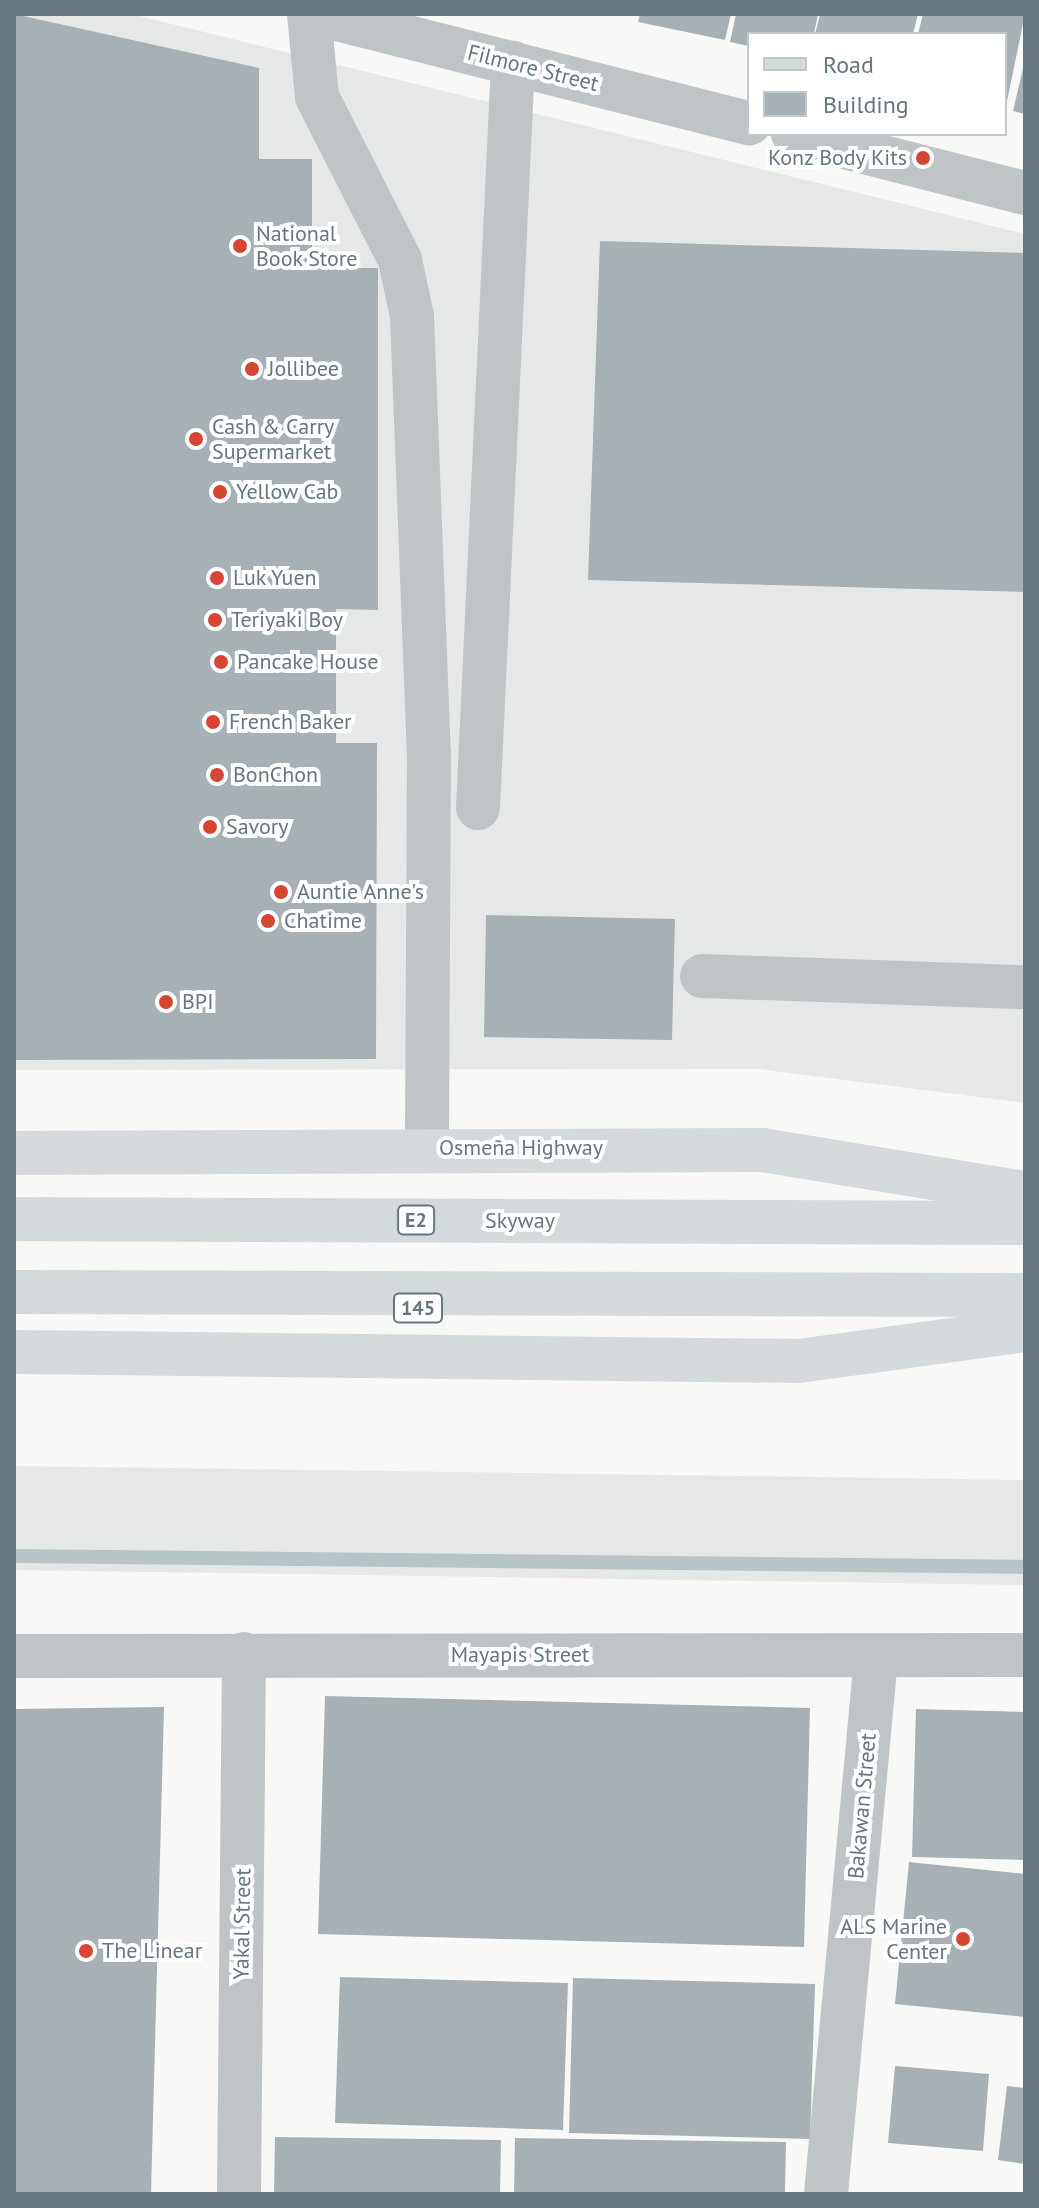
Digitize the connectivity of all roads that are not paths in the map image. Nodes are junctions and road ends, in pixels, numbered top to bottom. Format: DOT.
graph roads {
  1 [pos="309,14"];
  2 [pos="317,14"];
  3 [pos="513,63"];
  4 [pos="747,122"];
  5 [pos="801,136"];
  6 [pos="1025,193"];
  7 [pos="478,808"];
  8 [pos="702,976"];
  9 [pos="1025,987"];
  10 [pos="427,1148"];
  11 [pos="14,1153"];
  12 [pos="1025,1196"];
  13 [pos="14,1198"];
  14 [pos="14,1219"];
  15 [pos="1025,1223"];
  16 [pos="14,1292"];
  17 [pos="1025,1295"];
  18 [pos="14,1307"];
  19 [pos="1025,1322"];
  20 [pos="1025,1330"];
  21 [pos="14,1352"];
  22 [pos="244,1654"];
  23 [pos="1025,1655"];
  24 [pos="14,1656"];
  25 [pos="876,1658"];
  26 [pos="239,2194"];
  27 [pos="826,2194"];
  1 -- 10 [label="street"];
  2 -- 3 [label="street, Filmore Street"];
  3 -- 4 [label="street, Filmore Street"];
  3 -- 7 [label="street"];
  5 -- 6 [label="street"];
  8 -- 9 [label="street"];
  10 -- 11 [label="main road, Osmeña Highway"];
  10 -- 12 [label="main road, Osmeña Highway"];
  12 -- 13 [label="main road, Osmeña Highway"];
  14 -- 15 [label="main road, Skyway / E2"];
  16 -- 17 [label="main road"];
  18 -- 19 [label="main road, 145"];
  20 -- 21 [label="main road"];
  22 -- 24 [label="street, Mayapis Street"];
  22 -- 25 [label="street, Mayapis Street"];
  22 -- 26 [label="street, Yakal Street"];
  23 -- 25 [label="street, Mayapis Street"];
  25 -- 27 [label="street, Bakawan Street"];
}
